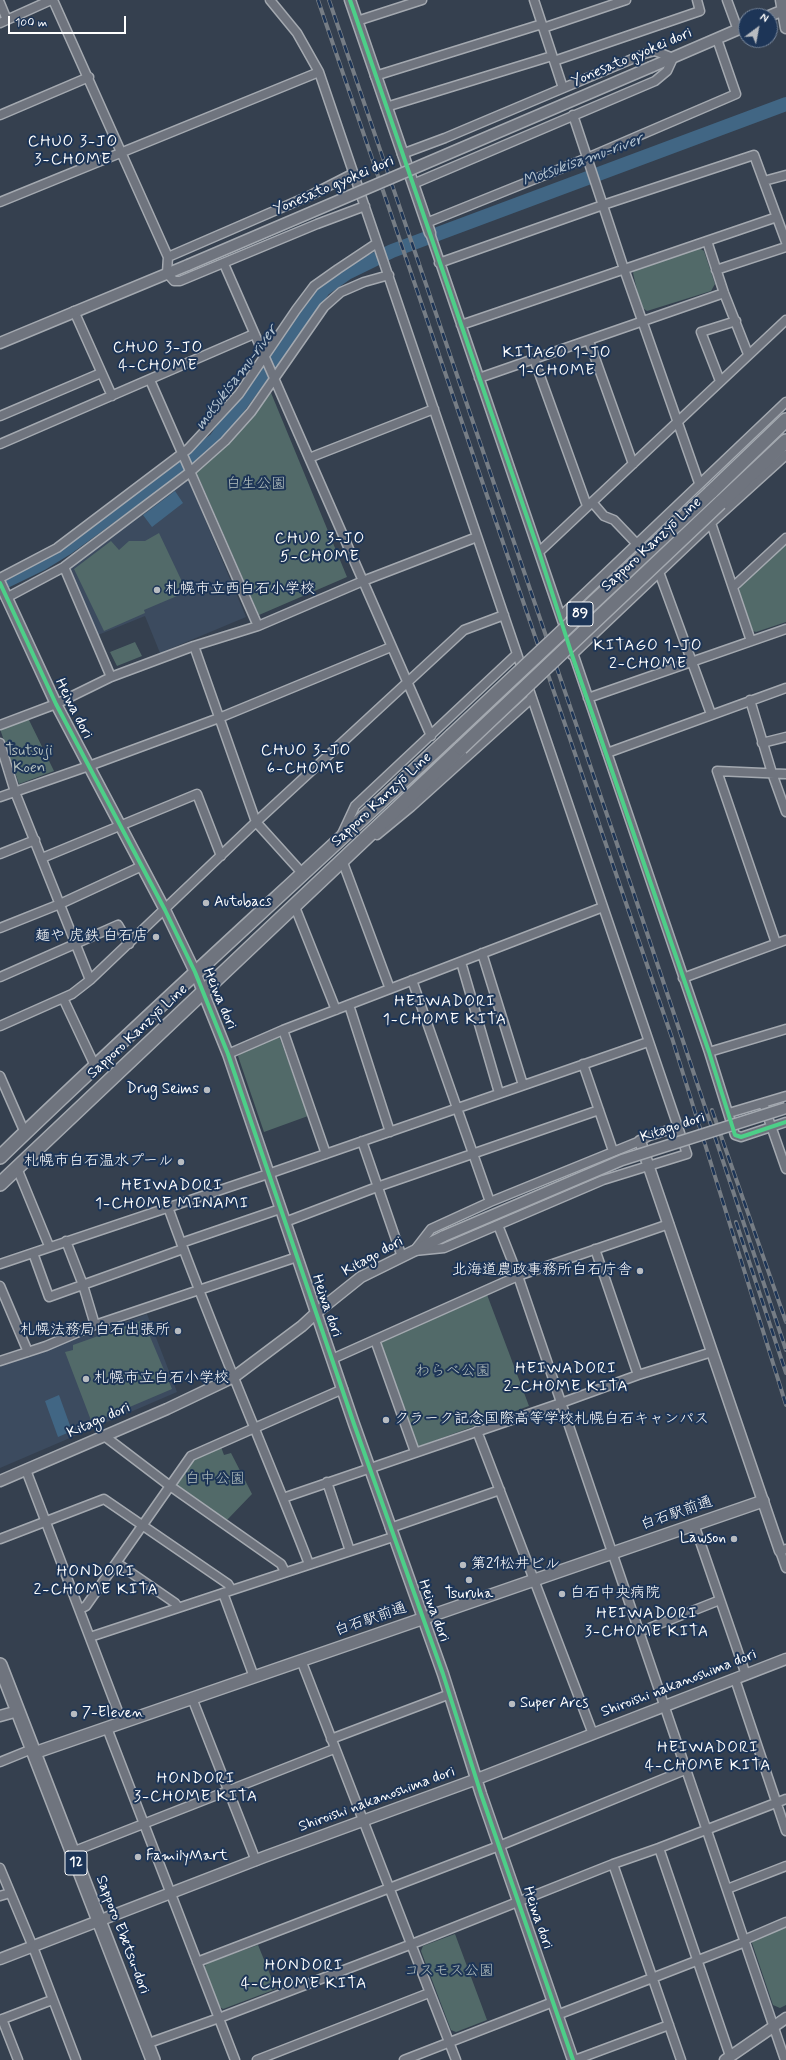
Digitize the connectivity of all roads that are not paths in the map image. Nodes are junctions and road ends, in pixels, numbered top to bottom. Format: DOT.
graph roads {
  1 [pos="52,0"];
  2 [pos="270,0"];
  3 [pos="350,0"];
  4 [pos="422,0"];
  5 [pos="534,0"];
  6 [pos="626,0"];
  7 [pos="696,0"];
  8 [pos="727,0"];
  9 [pos="0,3"];
  10 [pos="783,6"];
  11 [pos="357,21"];
  12 [pos="738,21"];
  13 [pos="3,22"];
  14 [pos="542,26"];
  15 [pos="786,28"];
  16 [pos="738,30"];
  17 [pos="717,39"];
  18 [pos="673,58"];
  19 [pos="553,59"];
  20 [pos="319,72"];
  21 [pos="375,76"];
  22 [pos="89,77"];
  23 [pos="564,88"];
  24 [pos="386,107"];
  25 [pos="0,115"];
  26 [pos="573,115"];
  27 [pos="122,153"];
  28 [pos="402,154"];
  29 [pos="587,158"];
  30 [pos="354,173"];
  31 [pos="786,175"];
  32 [pos="764,181"];
  33 [pos="413,184"];
  34 [pos="0,202"];
  35 [pos="603,205"];
  36 [pos="365,206"];
  37 [pos="777,217"];
  38 [pos="426,223"];
  39 [pos="430,233"];
  40 [pos="707,241"];
  41 [pos="786,242"];
  42 [pos="377,243"];
  43 [pos="168,257"];
  44 [pos="440,263"];
  45 [pos="224,264"];
  46 [pos="624,269"];
  47 [pos="716,270"];
  48 [pos="167,272"];
  49 [pos="388,273"];
  50 [pos="724,293"];
  51 [pos="74,311"];
  52 [pos="786,320"];
  53 [pos="736,321"];
  54 [pos="642,323"];
  55 [pos="461,325"];
  56 [pos="254,334"];
  57 [pos="589,341"];
  58 [pos="0,343"];
  59 [pos="748,354"];
  60 [pos="534,359"];
  61 [pos="265,360"];
  62 [pos="101,373"];
  63 [pos="273,377"];
  64 [pos="479,378"];
  65 [pos="150,380"];
  66 [pos="720,381"];
  67 [pos="112,396"];
  68 [pos="786,402"];
  69 [pos="434,409"];
  70 [pos="0,416"];
  71 [pos="786,420"];
  72 [pos="677,421"];
  73 [pos="786,441"];
  74 [pos="0,444"];
  75 [pos="183,455"];
  76 [pos="786,455"];
  77 [pos="309,458"];
  78 [pos="633,464"];
  79 [pos="189,470"];
  80 [pos="699,483"];
  81 [pos="589,504"];
  82 [pos="711,523"];
  83 [pos="477,537"];
  84 [pos="786,538"];
  85 [pos="636,543"];
  86 [pos="539,552"];
  87 [pos="64,567"];
  88 [pos="659,572"];
  89 [pos="0,578"];
  90 [pos="363,581"];
  91 [pos="0,583"];
  92 [pos="733,587"];
  93 [pos="5,596"];
  94 [pos="504,614"];
  95 [pos="561,616"];
  96 [pos="258,626"];
  97 [pos="786,629"];
  98 [pos="751,641"];
  99 [pos="194,646"];
  100 [pos="391,646"];
  101 [pos="517,654"];
  102 [pos="572,655"];
  103 [pos="691,662"];
  104 [pos="112,677"];
  105 [pos="406,683"];
  106 [pos="786,688"];
  107 [pos="532,698"];
  108 [pos="588,698"];
  109 [pos="750,700"];
  110 [pos="56,704"];
  111 [pos="711,714"];
  112 [pos="219,718"];
  113 [pos="0,725"];
  114 [pos="431,736"];
  115 [pos="786,737"];
  116 [pos="0,743"];
  117 [pos="762,743"];
  118 [pos="606,753"];
  119 [pos="89,766"];
  120 [pos="772,773"];
  121 [pos="786,774"];
  122 [pos="16,792"];
  123 [pos="0,797"];
  124 [pos="786,812"];
  125 [pos="256,822"];
  126 [pos="120,824"];
  127 [pos="34,840"];
  128 [pos="337,843"];
  129 [pos="353,849"];
  130 [pos="0,854"];
  131 [pos="221,856"];
  132 [pos="42,858"];
  133 [pos="342,860"];
  134 [pos="142,866"];
  135 [pos="303,874"];
  136 [pos="60,904"];
  137 [pos="295,906"];
  138 [pos="603,907"];
  139 [pos="165,910"];
  140 [pos="0,928"];
  141 [pos="786,940"];
  142 [pos="776,943"];
  143 [pos="76,944"];
  144 [pos="129,944"];
  145 [pos="482,953"];
  146 [pos="461,962"];
  147 [pos="195,972"];
  148 [pos="0,977"];
  149 [pos="683,978"];
  150 [pos="90,980"];
  151 [pos="412,980"];
  152 [pos="390,989"];
  153 [pos="204,991"];
  154 [pos="64,998"];
  155 [pos="349,1005"];
  156 [pos="336,1010"];
  157 [pos="0,1026"];
  158 [pos="786,1029"];
  159 [pos="283,1030"];
  160 [pos="648,1042"];
  161 [pos="709,1052"];
  162 [pos="228,1054"];
  163 [pos="583,1064"];
  164 [pos="96,1066"];
  165 [pos="0,1076"];
  166 [pos="523,1085"];
  167 [pos="499,1094"];
  168 [pos="786,1096"];
  169 [pos="763,1103"];
  170 [pos="457,1108"];
  171 [pos="786,1108"];
  172 [pos="599,1110"];
  173 [pos="729,1113"];
  174 [pos="786,1122"];
  175 [pos="678,1127"];
  176 [pos="772,1127"];
  177 [pos="390,1132"];
  178 [pos="25,1133"];
  179 [pos="362,1141"];
  180 [pos="640,1141"];
  181 [pos="613,1151"];
  182 [pos="326,1154"];
  183 [pos="473,1154"];
  184 [pos="0,1156"];
  185 [pos="785,1165"];
  186 [pos="648,1166"];
  187 [pos="17,1168"];
  188 [pos="268,1174"];
  189 [pos="0,1184"];
  190 [pos="377,1187"];
  191 [pos="490,1202"];
  192 [pos="168,1207"];
  193 [pos="280,1209"];
  194 [pos="284,1222"];
  195 [pos="669,1224"];
  196 [pos="498,1225"];
  197 [pos="66,1241"];
  198 [pos="49,1246"];
  199 [pos="182,1246"];
  200 [pos="595,1249"];
  201 [pos="414,1250"];
  202 [pos="33,1253"];
  203 [pos="296,1256"];
  204 [pos="402,1257"];
  205 [pos="0,1264"];
  206 [pos="518,1276"];
  207 [pos="83,1285"];
  208 [pos="0,1286"];
  209 [pos="200,1290"];
  210 [pos="316,1313"];
  211 [pos="95,1325"];
  212 [pos="375,1340"];
  213 [pos="28,1352"];
  214 [pos="712,1352"];
  215 [pos="332,1359"];
  216 [pos="0,1361"];
  217 [pos="638,1375"];
  218 [pos="234,1377"];
  219 [pos="342,1389"];
  220 [pos="561,1404"];
  221 [pos="255,1426"];
  222 [pos="477,1431"];
  223 [pos="103,1435"];
  224 [pos="415,1452"];
  225 [pos="370,1468"];
  226 [pos="26,1470"];
  227 [pos="0,1481"];
  228 [pos="327,1482"];
  229 [pos="170,1486"];
  230 [pos="500,1490"];
  231 [pos="283,1498"];
  232 [pos="763,1501"];
  233 [pos="46,1521"];
  234 [pos="143,1524"];
  235 [pos="694,1524"];
  236 [pos="392,1532"];
  237 [pos="0,1538"];
  238 [pos="783,1550"];
  239 [pos="350,1551"];
  240 [pos="612,1552"];
  241 [pos="117,1563"];
  242 [pos="309,1564"];
  243 [pos="786,1568"];
  244 [pos="285,1572"];
  245 [pos="533,1580"];
  246 [pos="231,1589"];
  247 [pos="223,1593"];
  248 [pos="720,1600"];
  249 [pos="178,1607"];
  250 [pos="80,1609"];
  251 [pos="422,1618"];
  252 [pos="639,1632"];
  253 [pos="90,1636"];
  254 [pos="786,1659"];
  255 [pos="301,1660"];
  256 [pos="0,1665"];
  257 [pos="746,1674"];
  258 [pos="254,1677"];
  259 [pos="735,1679"];
  260 [pos="450,1694"];
  261 [pos="192,1698"];
  262 [pos="665,1705"];
  263 [pos="18,1711"];
  264 [pos="0,1716"];
  265 [pos="122,1722"];
  266 [pos="107,1728"];
  267 [pos="592,1734"];
  268 [pos="331,1739"];
  269 [pos="334,1749"];
  270 [pos="33,1751"];
  271 [pos="0,1762"];
  272 [pos="685,1770"];
  273 [pos="477,1779"];
  274 [pos="228,1791"];
  275 [pos="786,1799"];
  276 [pos="777,1803"];
  277 [pos="364,1821"];
  278 [pos="144,1824"];
  279 [pos="707,1830"];
  280 [pos="786,1831"];
  281 [pos="500,1846"];
  282 [pos="659,1848"];
  283 [pos="72,1852"];
  284 [pos="256,1861"];
  285 [pos="613,1864"];
  286 [pos="786,1866"];
  287 [pos="0,1868"];
  288 [pos="389,1888"];
  289 [pos="727,1889"];
  290 [pos="10,1892"];
  291 [pos="172,1893"];
  292 [pos="0,1896"];
  293 [pos="519,1902"];
  294 [pos="99,1921"];
  295 [pos="786,1922"];
  296 [pos="744,1941"];
  297 [pos="412,1944"];
  298 [pos="33,1946"];
  299 [pos="0,1959"];
  300 [pos="698,1960"];
  301 [pos="197,1962"];
  302 [pos="652,1978"];
  303 [pos="429,1993"];
  304 [pos="52,2000"];
  305 [pos="553,2002"];
  306 [pos="557,2015"];
  307 [pos="219,2018"];
  308 [pos="786,2018"];
  309 [pos="1,2019"];
  310 [pos="669,2025"];
  311 [pos="773,2025"];
  312 [pos="449,2043"];
  313 [pos="146,2044"];
  314 [pos="728,2058"];
  315 [pos="18,2060"];
  316 [pos="76,2060"];
  317 [pos="152,2060"];
  318 [pos="235,2060"];
  319 [pos="257,2060"];
  320 [pos="404,2060"];
  321 [pos="456,2060"];
  322 [pos="574,2060"];
  323 [pos="681,2060"];
  324 [pos="785,2060"];
  1 -- 13 [label="street"];
  1 -- 22 [label="street"];
  2 -- 20 [label="street"];
  3 -- 11 [label="street"];
  4 -- 11 [label="street"];
  5 -- 14 [label="street"];
  6 -- 14 [label="street"];
  7 -- 19 [label="street"];
  8 -- 12 [label="street"];
  9 -- 13 [label="street"];
  10 -- 15 [label="street"];
  11 -- 21 [label="street"];
  14 -- 19 [label="street"];
  14 -- 21 [label="street"];
  16 -- 17 [label="street, Yonesato gyokei dori"];
  17 -- 18 [label="street, Yonesato gyokei dori"];
  17 -- 29 [label="street"];
  18 -- 23 [label="street"];
  18 -- 26 [label="street"];
  18 -- 48 [label="street, Yonesato gyokei dori, bridge"];
  19 -- 23 [label="street"];
  19 -- 24 [label="street"];
  20 -- 27 [label="street"];
  20 -- 30 [label="street"];
  21 -- 24 [label="street"];
  22 -- 25 [label="street"];
  22 -- 27 [label="street"];
  23 -- 28 [label="street"];
  24 -- 28 [label="street"];
  26 -- 29 [label="street"];
  26 -- 33 [label="street"];
  27 -- 34 [label="street"];
  27 -- 43 [label="street"];
  28 -- 33 [label="street"];
  29 -- 35 [label="street"];
  29 -- 38 [label="street"];
  30 -- 36 [label="street"];
  30 -- 43 [label="street"];
  31 -- 32 [label="street"];
  32 -- 35 [label="street"];
  32 -- 37 [label="street"];
  33 -- 38 [label="street"];
  35 -- 44 [label="street"];
  35 -- 46 [label="street"];
  36 -- 42 [label="street"];
  36 -- 45 [label="street"];
  37 -- 40 [label="street"];
  37 -- 41 [label="street"];
  38 -- 39 [label="street"];
  39 -- 44 [label="street"];
  40 -- 46 [label="street"];
  40 -- 47 [label="street"];
  41 -- 47 [label="street"];
  42 -- 49 [label="street"];
  42 -- 61 [label="street"];
  43 -- 48 [label="street"];
  44 -- 55 [label="street"];
  45 -- 48 [label="street"];
  45 -- 56 [label="street"];
  46 -- 54 [label="street"];
  46 -- 55 [label="street"];
  47 -- 50 [label="street"];
  48 -- 51 [label="street, Yonesato gyokei dori"];
  49 -- 63 [label="street"];
  49 -- 69 [label="street"];
  50 -- 53 [label="street"];
  50 -- 54 [label="street"];
  51 -- 58 [label="street, Yonesato gyokei dori"];
  51 -- 62 [label="street"];
  52 -- 59 [label="street"];
  53 -- 59 [label="street"];
  53 -- 66 [label="street"];
  54 -- 57 [label="street"];
  54 -- 72 [label="street"];
  55 -- 64 [label="street"];
  56 -- 61 [label="street"];
  56 -- 65 [label="street"];
  57 -- 60 [label="street"];
  57 -- 78 [label="street"];
  59 -- 66 [label="street"];
  60 -- 64 [label="street"];
  60 -- 81 [label="street"];
  61 -- 63 [label="street"];
  61 -- 75 [label="street"];
  62 -- 67 [label="street"];
  62 -- 70 [label="street"];
  63 -- 77 [label="street"];
  63 -- 79 [label="street"];
  64 -- 86 [label="street"];
  65 -- 67 [label="street"];
  65 -- 75 [label="street"];
  66 -- 72 [label="street"];
  67 -- 74 [label="street"];
  68 -- 80 [label="street"];
  69 -- 77 [label="street"];
  69 -- 83 [label="street"];
  71 -- 128 [label="main road, Sapporo Kanzyō Line / 89, bridge"];
  72 -- 78 [label="street"];
  72 -- 80 [label="street"];
  73 -- 129 [label="main road, Sapporo Kanzyō Line / 89, bridge"];
  75 -- 79 [label="street"];
  75 -- 89 [label="street"];
  76 -- 82 [label="street"];
  77 -- 90 [label="street"];
  78 -- 81 [label="street"];
  79 -- 87 [label="street"];
  79 -- 96 [label="street"];
  80 -- 85 [label="street"];
  81 -- 85 [label="street"];
  81 -- 86 [label="street"];
  82 -- 88 [label="street"];
  82 -- 92 [label="street"];
  83 -- 90 [label="street"];
  83 -- 94 [label="street"];
  84 -- 92 [label="street"];
  85 -- 95 [label="street"];
  86 -- 95 [label="street"];
  87 -- 93 [label="street"];
  87 -- 104 [label="street"];
  88 -- 102 [label="street"];
  88 -- 103 [label="street"];
  90 -- 96 [label="street"];
  90 -- 100 [label="street"];
  91 -- 93 [label="street, Heiwa dori"];
  92 -- 98 [label="street"];
  93 -- 110 [label="street, Heiwa dori"];
  94 -- 101 [label="street"];
  94 -- 105 [label="street"];
  95 -- 102 [label="street"];
  96 -- 99 [label="street"];
  97 -- 98 [label="street"];
  98 -- 103 [label="street"];
  99 -- 104 [label="street"];
  99 -- 112 [label="street"];
  100 -- 105 [label="street"];
  100 -- 112 [label="street"];
  101 -- 107 [label="street"];
  101 -- 114 [label="street"];
  102 -- 108 [label="street"];
  103 -- 108 [label="street"];
  103 -- 111 [label="street"];
  104 -- 110 [label="street"];
  105 -- 114 [label="street"];
  105 -- 125 [label="street"];
  106 -- 109 [label="street"];
  107 -- 129 [label="street"];
  107 -- 138 [label="street"];
  108 -- 118 [label="street"];
  109 -- 111 [label="street"];
  109 -- 117 [label="street"];
  110 -- 113 [label="street"];
  110 -- 119 [label="street, Heiwa dori"];
  111 -- 118 [label="street"];
  112 -- 119 [label="street"];
  112 -- 125 [label="street"];
  114 -- 128 [label="street"];
  115 -- 117 [label="street"];
  116 -- 122 [label="street"];
  117 -- 120 [label="street"];
  118 -- 149 [label="street"];
  119 -- 122 [label="street"];
  119 -- 126 [label="street, Heiwa dori"];
  120 -- 121 [label="street"];
  120 -- 124 [label="street"];
  120 -- 142 [label="street"];
  122 -- 123 [label="street"];
  122 -- 127 [label="street"];
  125 -- 131 [label="street"];
  125 -- 135 [label="street"];
  126 -- 131 [label="street"];
  126 -- 132 [label="street"];
  126 -- 134 [label="street, Heiwa dori"];
  127 -- 130 [label="street"];
  127 -- 132 [label="street"];
  128 -- 135 [label="main road, Sapporo Kanzyō Line / 89"];
  129 -- 133 [label="main road, Sapporo Kanzyō Line / 89"];
  131 -- 139 [label="street"];
  132 -- 136 [label="street"];
  133 -- 137 [label="main road, Sapporo Kanzyō Line / 89"];
  133 -- 152 [label="street"];
  134 -- 136 [label="street"];
  134 -- 139 [label="street, Heiwa dori"];
  135 -- 147 [label="main road, Sapporo Kanzyō Line / 89"];
  136 -- 140 [label="street"];
  136 -- 143 [label="street"];
  137 -- 153 [label="main road, Sapporo Kanzyō Line / 89"];
  137 -- 156 [label="street"];
  138 -- 145 [label="street"];
  138 -- 160 [label="street"];
  139 -- 144 [label="street"];
  139 -- 147 [label="street, Heiwa dori"];
  141 -- 142 [label="street"];
  142 -- 149 [label="street"];
  143 -- 144 [label="street"];
  143 -- 148 [label="street"];
  143 -- 150 [label="street"];
  144 -- 150 [label="street"];
  145 -- 146 [label="street"];
  145 -- 166 [label="street"];
  146 -- 151 [label="street"];
  146 -- 167 [label="street"];
  147 -- 153 [label="street, Heiwa dori"];
  147 -- 164 [label="main road, Sapporo Kanzyō Line / 89"];
  149 -- 161 [label="street"];
  150 -- 154 [label="street"];
  151 -- 152 [label="street"];
  151 -- 170 [label="street"];
  152 -- 155 [label="street"];
  153 -- 162 [label="street, Heiwa dori"];
  153 -- 187 [label="main road, Sapporo Kanzyō Line / 89"];
  154 -- 157 [label="street"];
  154 -- 164 [label="street"];
  155 -- 156 [label="street"];
  155 -- 177 [label="street"];
  156 -- 159 [label="street"];
  158 -- 161 [label="street"];
  159 -- 162 [label="street"];
  159 -- 182 [label="street"];
  160 -- 163 [label="street"];
  160 -- 175 [label="street"];
  161 -- 173 [label="street"];
  162 -- 188 [label="street, Heiwa dori"];
  163 -- 166 [label="street"];
  163 -- 172 [label="street"];
  164 -- 178 [label="main road, Sapporo Kanzyō Line / 89"];
  165 -- 178 [label="street"];
  166 -- 167 [label="street"];
  167 -- 170 [label="street"];
  168 -- 169 [label="street"];
  169 -- 173 [label="street"];
  169 -- 176 [label="street"];
  170 -- 177 [label="street"];
  170 -- 183 [label="street"];
  171 -- 201 [label="street, Kitago dori, bridge"];
  172 -- 181 [label="street"];
  172 -- 183 [label="street"];
  173 -- 176 [label="street"];
  174 -- 176 [label="street"];
  175 -- 180 [label="street"];
  175 -- 186 [label="street"];
  176 -- 185 [label="street"];
  177 -- 179 [label="street"];
  178 -- 184 [label="main road, Sapporo Kanzyō Line / 89"];
  179 -- 182 [label="street"];
  179 -- 190 [label="street"];
  180 -- 181 [label="street"];
  180 -- 186 [label="street"];
  181 -- 191 [label="street"];
  182 -- 188 [label="street"];
  183 -- 190 [label="street"];
  183 -- 191 [label="street"];
  186 -- 195 [label="street"];
  186 -- 196 [label="street"];
  187 -- 189 [label="main road, Sapporo Kanzyō Line / 89"];
  187 -- 198 [label="street"];
  188 -- 192 [label="street"];
  188 -- 193 [label="street, Heiwa dori"];
  190 -- 194 [label="street"];
  190 -- 204 [label="street"];
  191 -- 201 [label="street"];
  192 -- 197 [label="street"];
  192 -- 199 [label="street"];
  193 -- 194 [label="street, Heiwa dori"];
  193 -- 199 [label="street"];
  194 -- 203 [label="street, Heiwa dori"];
  195 -- 200 [label="street"];
  195 -- 214 [label="street"];
  196 -- 201 [label="street"];
  196 -- 206 [label="street"];
  197 -- 198 [label="street"];
  197 -- 207 [label="street"];
  198 -- 202 [label="street"];
  199 -- 207 [label="street"];
  199 -- 209 [label="street"];
  200 -- 206 [label="street"];
  200 -- 217 [label="street"];
  201 -- 204 [label="street, Kitago dori"];
  202 -- 205 [label="street"];
  202 -- 207 [label="street"];
  203 -- 209 [label="street"];
  203 -- 210 [label="street, Heiwa dori"];
  204 -- 210 [label="street, Kitago dori"];
  206 -- 212 [label="street"];
  206 -- 220 [label="street"];
  207 -- 211 [label="street"];
  208 -- 213 [label="street"];
  209 -- 211 [label="street"];
  209 -- 218 [label="street"];
  210 -- 215 [label="street, Heiwa dori"];
  210 -- 218 [label="street, Kitago dori"];
  211 -- 213 [label="street"];
  212 -- 215 [label="street"];
  212 -- 224 [label="street"];
  213 -- 216 [label="street"];
  214 -- 217 [label="street"];
  214 -- 232 [label="street"];
  215 -- 219 [label="street, Heiwa dori"];
  217 -- 220 [label="street"];
  218 -- 221 [label="street"];
  218 -- 223 [label="street, Kitago dori"];
  219 -- 221 [label="street"];
  219 -- 225 [label="street, Heiwa dori"];
  220 -- 222 [label="street"];
  220 -- 240 [label="street"];
  221 -- 229 [label="street"];
  221 -- 231 [label="street"];
  222 -- 224 [label="street"];
  222 -- 230 [label="street"];
  223 -- 226 [label="street, Kitago dori"];
  223 -- 229 [label="street"];
  224 -- 225 [label="street"];
  225 -- 228 [label="street"];
  225 -- 236 [label="street, Heiwa dori"];
  226 -- 227 [label="street, Kitago dori"];
  226 -- 233 [label="street"];
  228 -- 231 [label="street"];
  228 -- 239 [label="street"];
  229 -- 234 [label="street"];
  229 -- 244 [label="street"];
  230 -- 236 [label="street"];
  230 -- 245 [label="street"];
  231 -- 242 [label="street"];
  232 -- 235 [label="main road, 白石駅前通"];
  232 -- 238 [label="street"];
  233 -- 234 [label="street"];
  233 -- 237 [label="street"];
  233 -- 250 [label="street"];
  234 -- 241 [label="street"];
  234 -- 246 [label="street"];
  235 -- 240 [label="main road, 白石駅前通"];
  235 -- 248 [label="street"];
  236 -- 239 [label="street"];
  236 -- 251 [label="street, Heiwa dori"];
  238 -- 243 [label="street"];
  239 -- 242 [label="street"];
  240 -- 245 [label="main road, 白石駅前通"];
  240 -- 252 [label="street"];
  241 -- 249 [label="street"];
  241 -- 250 [label="street"];
  242 -- 244 [label="street"];
  244 -- 246 [label="street"];
  245 -- 251 [label="main road, 白石駅前通"];
  245 -- 267 [label="street"];
  246 -- 247 [label="street"];
  247 -- 249 [label="street"];
  247 -- 258 [label="street"];
  248 -- 252 [label="street"];
  248 -- 257 [label="street"];
  249 -- 253 [label="street"];
  250 -- 253 [label="street"];
  251 -- 255 [label="main road, 白石駅前通"];
  251 -- 260 [label="street, Heiwa dori"];
  252 -- 262 [label="street"];
  253 -- 265 [label="street"];
  254 -- 257 [label="street, Shiroishi nakanoshima dori"];
  255 -- 258 [label="main road, 白石駅前通"];
  255 -- 268 [label="street"];
  256 -- 263 [label="main road, Sapporo Ebetsu-dori / 12"];
  257 -- 259 [label="street, Shiroishi nakanoshima dori"];
  258 -- 261 [label="main road, 白石駅前通"];
  259 -- 262 [label="street, Shiroishi nakanoshima dori"];
  259 -- 276 [label="street"];
  260 -- 268 [label="street"];
  260 -- 273 [label="street, Heiwa dori"];
  261 -- 265 [label="main road, 白石駅前通"];
  261 -- 274 [label="street"];
  262 -- 267 [label="street, Shiroishi nakanoshima dori"];
  262 -- 272 [label="street"];
  263 -- 264 [label="street"];
  263 -- 270 [label="main road, Sapporo Ebetsu-dori / 12"];
  265 -- 266 [label="main road, 白石駅前通"];
  266 -- 270 [label="main road, 白石駅前通"];
  266 -- 278 [label="street"];
  267 -- 273 [label="street, Shiroishi nakanoshima dori"];
  268 -- 269 [label="street"];
  269 -- 274 [label="street"];
  269 -- 277 [label="street"];
  270 -- 271 [label="street"];
  270 -- 283 [label="main road, Sapporo Ebetsu-dori / 12"];
  272 -- 279 [label="street"];
  272 -- 281 [label="street"];
  273 -- 277 [label="street, Shiroishi nakanoshima dori"];
  273 -- 281 [label="street, Heiwa dori"];
  274 -- 278 [label="street"];
  274 -- 284 [label="street"];
  275 -- 276 [label="street"];
  276 -- 279 [label="street"];
  276 -- 280 [label="street"];
  277 -- 284 [label="street, Shiroishi nakanoshima dori"];
  277 -- 288 [label="street"];
  278 -- 283 [label="street"];
  278 -- 291 [label="street"];
  279 -- 282 [label="street"];
  279 -- 289 [label="street"];
  281 -- 288 [label="street"];
  281 -- 293 [label="street, Heiwa dori"];
  282 -- 285 [label="street"];
  282 -- 300 [label="street"];
  283 -- 294 [label="main road, Sapporo Ebetsu-dori / 12"];
  284 -- 291 [label="street, Shiroishi nakanoshima dori"];
  285 -- 293 [label="street"];
  285 -- 302 [label="street"];
  286 -- 289 [label="street"];
  287 -- 290 [label="street"];
  288 -- 297 [label="street"];
  288 -- 301 [label="street"];
  289 -- 296 [label="street"];
  290 -- 292 [label="street"];
  290 -- 298 [label="street"];
  291 -- 294 [label="street, Shiroishi nakanoshima dori"];
  291 -- 301 [label="street"];
  293 -- 297 [label="street"];
  293 -- 305 [label="street, Heiwa dori"];
  294 -- 298 [label="street, Shiroishi nakanoshima dori"];
  294 -- 313 [label="main road, Sapporo Ebetsu-dori / 12"];
  295 -- 296 [label="street"];
  296 -- 300 [label="street"];
  296 -- 311 [label="street"];
  297 -- 303 [label="street"];
  297 -- 307 [label="street"];
  298 -- 299 [label="street, Shiroishi nakanoshima dori"];
  298 -- 304 [label="street"];
  300 -- 302 [label="street"];
  300 -- 314 [label="street"];
  301 -- 307 [label="street"];
  302 -- 306 [label="street"];
  302 -- 310 [label="street"];
  303 -- 312 [label="street"];
  303 -- 319 [label="street"];
  304 -- 309 [label="street"];
  304 -- 316 [label="street"];
  305 -- 306 [label="street, Heiwa dori"];
  305 -- 312 [label="street"];
  306 -- 322 [label="street, Heiwa dori"];
  307 -- 313 [label="street"];
  307 -- 318 [label="street"];
  308 -- 311 [label="street"];
  309 -- 315 [label="street"];
  310 -- 322 [label="street"];
  310 -- 323 [label="street"];
  311 -- 314 [label="street"];
  311 -- 324 [label="street"];
  312 -- 320 [label="street"];
  312 -- 321 [label="street"];
  313 -- 317 [label="main road, Sapporo Ebetsu-dori / 12"];
}
